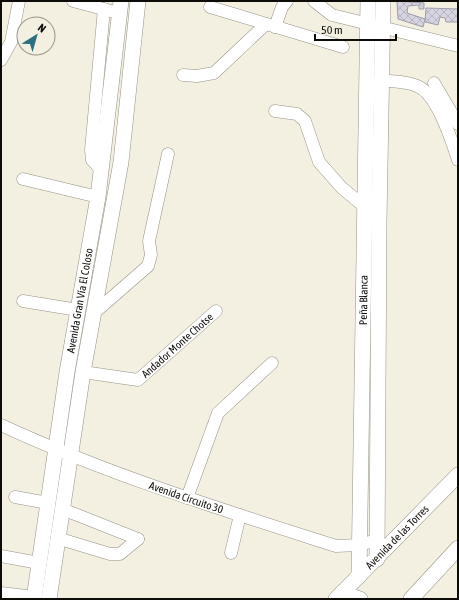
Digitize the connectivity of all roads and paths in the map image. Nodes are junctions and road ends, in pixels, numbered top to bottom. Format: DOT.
graph roads {
  1 [pos="19,1"];
  2 [pos="73,1"];
  3 [pos="287,1"];
  4 [pos="314,1"];
  5 [pos="368,1"];
  6 [pos="383,1"];
  7 [pos="137,3"];
  8 [pos="120,7"];
  9 [pos="210,8"];
  10 [pos="104,9"];
  11 [pos="368,24"];
  12 [pos="270,25"];
  13 [pos="383,28"];
  14 [pos="458,46"];
  15 [pos="343,47"];
  16 [pos="4,56"];
  17 [pos="183,75"];
  18 [pos="380,80"];
  19 [pos="434,83"];
  20 [pos="275,111"];
  21 [pos="458,124"];
  22 [pos="168,154"];
  23 [pos="458,160"];
  24 [pos="101,170"];
  25 [pos="22,180"];
  26 [pos="98,197"];
  27 [pos="365,206"];
  28 [pos="23,301"];
  29 [pos="78,310"];
  30 [pos="216,311"];
  31 [pos="94,313"];
  32 [pos="272,363"];
  33 [pos="83,372"];
  34 [pos="1,425"];
  35 [pos="56,450"];
  36 [pos="70,456"];
  37 [pos="458,475"];
  38 [pos="15,497"];
  39 [pos="187,498"];
  40 [pos="48,503"];
  41 [pos="62,509"];
  42 [pos="240,515"];
  43 [pos="57,538"];
  44 [pos="377,540"];
  45 [pos="359,545"];
  46 [pos="458,548"];
  47 [pos="231,553"];
  48 [pos="1,556"];
  49 [pos="377,559"];
  50 [pos="39,563"];
  51 [pos="359,576"];
  52 [pos="1,593"];
  53 [pos="339,596"];
  54 [pos="34,598"];
  55 [pos="415,598"];
  56 [pos="49,599"];
  57 [pos="360,599"];
  1 -- 16 [label="street"];
  2 -- 10 [label="street"];
  3 -- 12 [label="street"];
  4 -- 11 [label="street"];
  5 -- 11 [label="main road, Peña Blanca"];
  6 -- 13 [label="main road, Peña Blanca"];
  7 -- 31 [label="main road, Avenida Gran Vía El Coloso"];
  8 -- 10 [label="street"];
  8 -- 24 [label="main road, Avenida Gran Vía El Coloso"];
  9 -- 12 [label="street"];
  10 -- 24 [label="street"];
  11 -- 13 [label="street"];
  11 -- 27 [label="main road, Peña Blanca"];
  12 -- 15 [label="street"];
  12 -- 17 [label="street"];
  13 -- 14 [label="street"];
  13 -- 18 [label="main road, Peña Blanca"];
  18 -- 23 [label="street"];
  18 -- 44 [label="main road, Peña Blanca"];
  19 -- 21 [label="street"];
  20 -- 27 [label="street"];
  22 -- 31 [label="street"];
  24 -- 26 [label="main road, Avenida Gran Vía El Coloso"];
  25 -- 26 [label="street"];
  26 -- 29 [label="main road, Avenida Gran Vía El Coloso"];
  27 -- 45 [label="main road, Peña Blanca"];
  28 -- 29 [label="street"];
  29 -- 35 [label="main road, Avenida Gran Vía El Coloso"];
  30 -- 33 [label="street, Andador Monte Chotse"];
  31 -- 33 [label="main road, Avenida Gran Vía El Coloso"];
  32 -- 39 [label="street"];
  33 -- 36 [label="main road, Avenida Gran Vía El Coloso"];
  34 -- 35 [label="street, Avenida Circuito 30"];
  35 -- 36 [label="street, Avenida Circuito 30"];
  35 -- 40 [label="main road, Avenida Gran Vía El Coloso"];
  36 -- 39 [label="street, Avenida Circuito 30"];
  36 -- 41 [label="main road, Avenida Gran Vía El Coloso"];
  37 -- 49 [label="main road, Avenida de las Torres"];
  38 -- 40 [label="street"];
  39 -- 42 [label="street, Avenida Circuito 30"];
  40 -- 50 [label="main road, Avenida Gran Vía El Coloso"];
  41 -- 43 [label="main road, Avenida Gran Vía El Coloso"];
  41 -- 43 [label="street"];
  42 -- 45 [label="street, Avenida Circuito 30"];
  42 -- 47 [label="street"];
  43 -- 56 [label="main road, Avenida Gran Vía El Coloso"];
  44 -- 45 [label="street, Avenida Circuito 30"];
  44 -- 49 [label="main road, Peña Blanca"];
  45 -- 51 [label="main road, Peña Blanca"];
  46 -- 55 [label="main road"];
  48 -- 50 [label="street"];
  49 -- 51 [label="main road, Avenida de las Torres"];
  50 -- 54 [label="main road, Avenida Gran Vía El Coloso"];
  51 -- 53 [label="main road, Avenida de las Torres"];
  52 -- 54 [label="street"];
  53 -- 57 [label="main road"];
}
